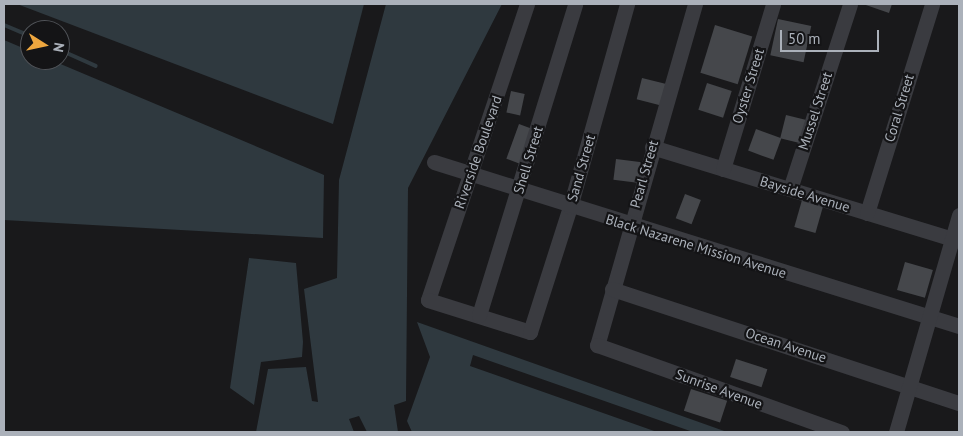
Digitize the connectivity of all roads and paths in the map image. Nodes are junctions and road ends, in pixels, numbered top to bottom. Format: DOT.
graph roads {
  1 [pos="527,4"];
  2 [pos="575,4"];
  3 [pos="627,4"];
  4 [pos="695,4"];
  5 [pos="773,4"];
  6 [pos="850,4"];
  7 [pos="932,4"];
  8 [pos="652,147"];
  9 [pos="434,162"];
  10 [pos="723,169"];
  11 [pos="471,174"];
  12 [pos="790,189"];
  13 [pos="519,190"];
  14 [pos="570,207"];
  15 [pos="867,213"];
  16 [pos="959,215"];
  17 [pos="630,226"];
  18 [pos="956,240"];
  19 [pos="612,289"];
  20 [pos="479,315"];
  21 [pos="931,317"];
  22 [pos="959,326"];
  23 [pos="597,345"];
  24 [pos="910,386"];
  25 [pos="959,403"];
  26 [pos="842,432"];
  27 [pos="896,432"];
  1 -- 11 [label="street, Riverside Boulevard"];
  2 -- 13 [label="street, Shell Street"];
  3 -- 14 [label="street, Sand Street"];
  4 -- 8 [label="street, Pearl Street"];
  5 -- 10 [label="street, Oyster Street"];
  6 -- 12 [label="street, Mussel Street"];
  7 -- 15 [label="street, Coral Street"];
  8 -- 10 [label="street, Bayside Avenue"];
  8 -- 17 [label="street, Pearl Street"];
  9 -- 11 [label="street, Black Nazarene Mission Avenue"];
  10 -- 12 [label="street, Bayside Avenue"];
  11 -- 13 [label="street, Black Nazarene Mission Avenue"];
  11 -- 20 [label="street, Riverside Boulevard"];
  12 -- 15 [label="street, Bayside Avenue"];
  13 -- 14 [label="street, Black Nazarene Mission Avenue"];
  13 -- 20 [label="street, Shell Street"];
  14 -- 17 [label="street, Black Nazarene Mission Avenue"];
  14 -- 20 [label="street, Sand Street"];
  15 -- 18 [label="street, Bayside Avenue"];
  16 -- 18 [label="street"];
  17 -- 19 [label="street, Pearl Street"];
  17 -- 21 [label="street, Black Nazarene Mission Avenue"];
  18 -- 21 [label="street"];
  19 -- 23 [label="street, Pearl Street"];
  19 -- 24 [label="street, Ocean Avenue"];
  21 -- 22 [label="street, Black Nazarene Mission Avenue"];
  21 -- 24 [label="street"];
  23 -- 26 [label="street, Sunrise Avenue"];
  24 -- 25 [label="street, Ocean Avenue"];
  24 -- 27 [label="street"];
}
